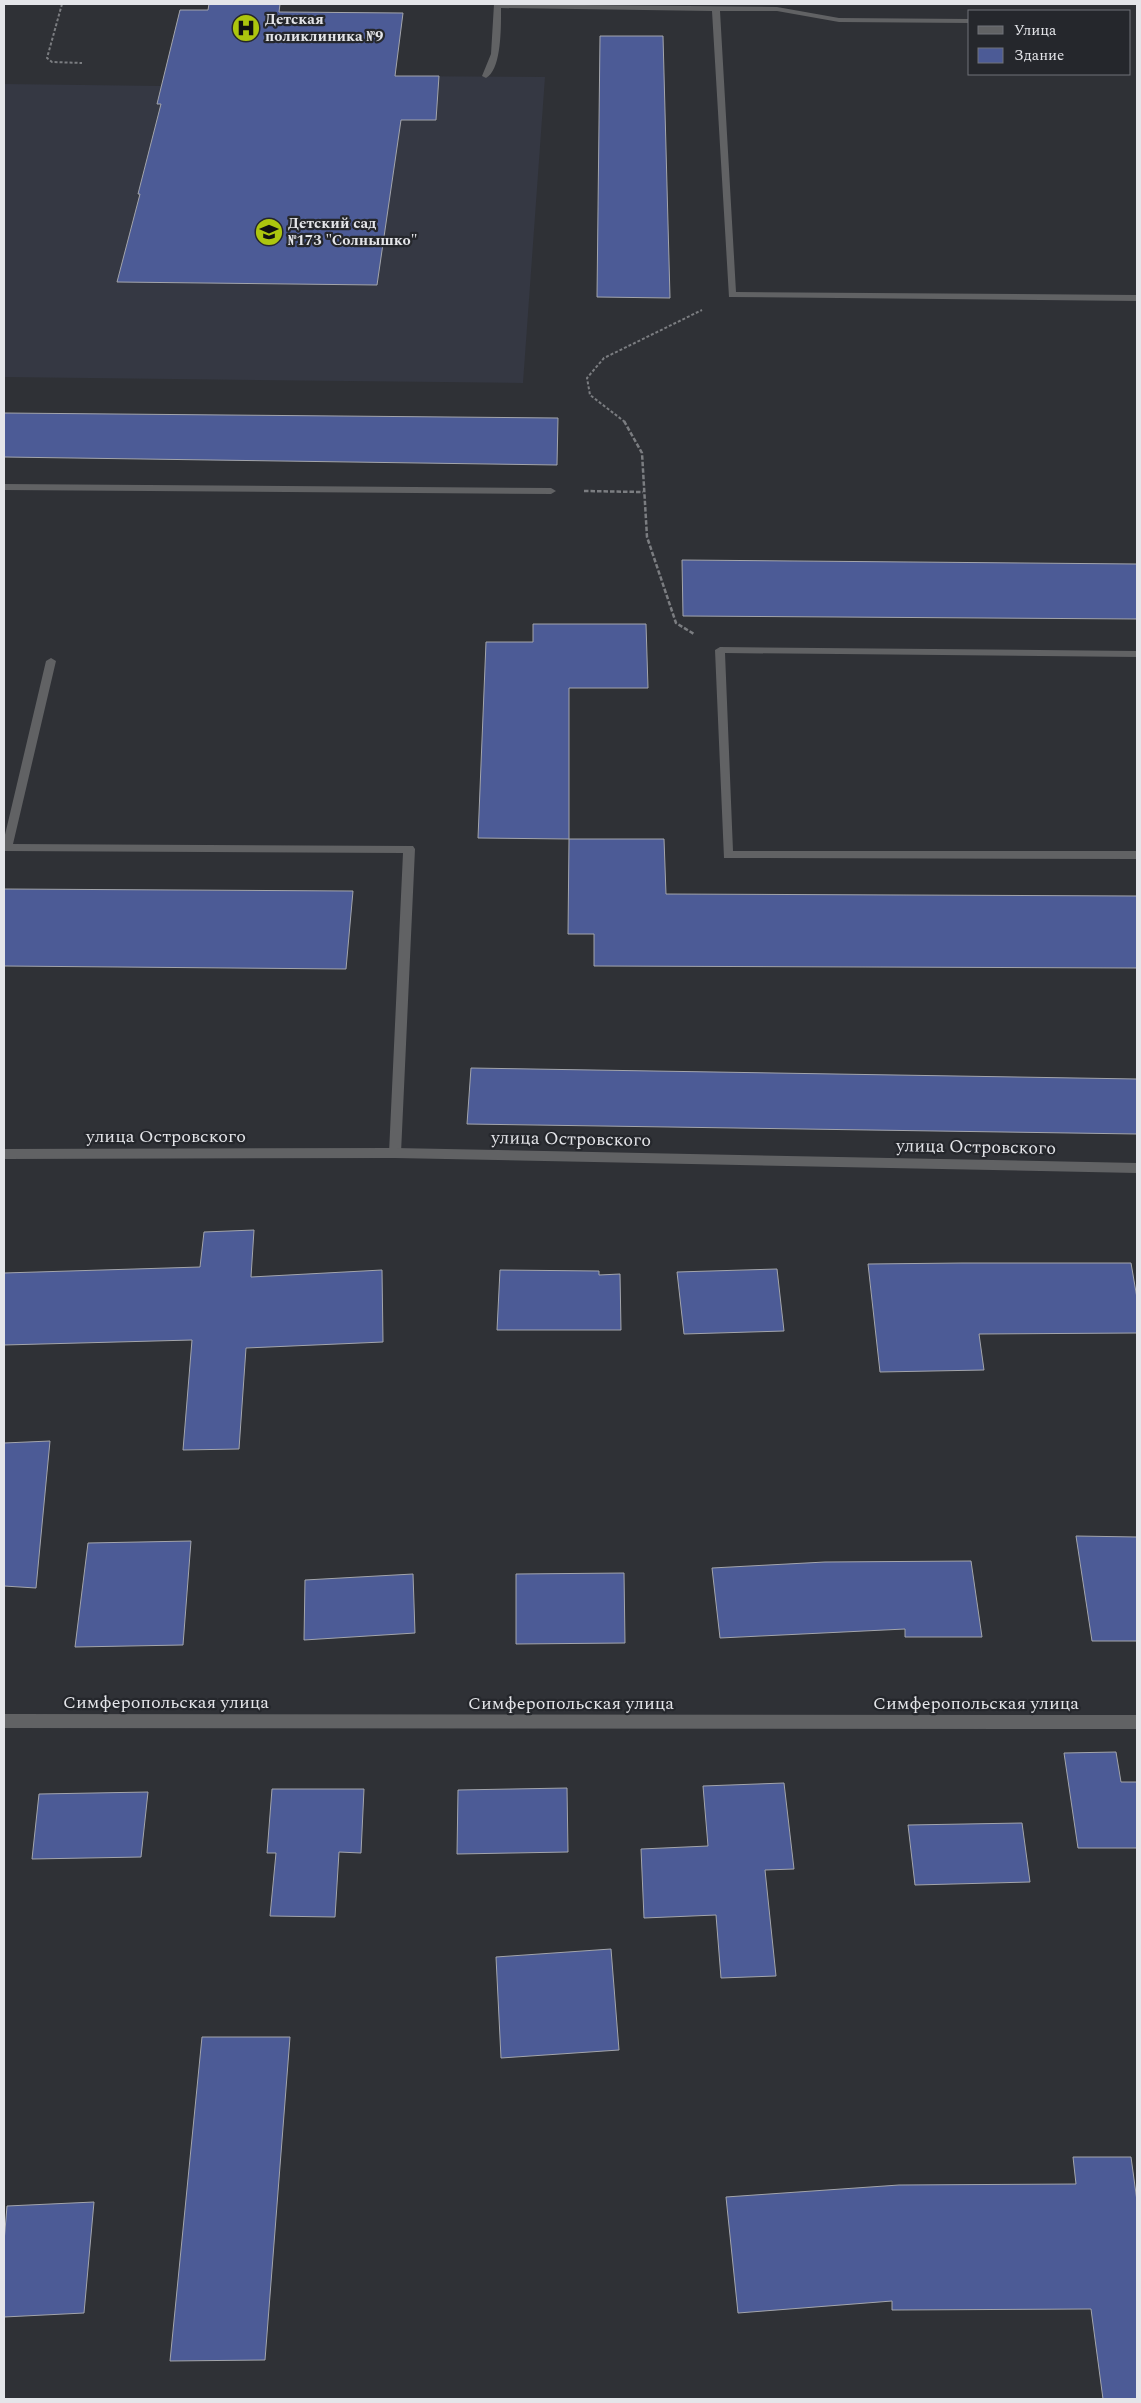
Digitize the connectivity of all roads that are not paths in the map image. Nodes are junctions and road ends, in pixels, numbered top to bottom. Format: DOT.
graph roads {
  1 [pos="498,5"];
  2 [pos="716,9"];
  3 [pos="968,21"];
  4 [pos="486,76"];
  5 [pos="1137,298"];
  6 [pos="4,487"];
  7 [pos="551,491"];
  8 [pos="1137,654"];
  9 [pos="51,661"];
  10 [pos="1137,856"];
  11 [pos="394,1153"];
  12 [pos="4,1154"];
  13 [pos="1137,1168"];
  14 [pos="4,1721"];
  15 [pos="1137,1722"];
  1 -- 2 [label="street"];
  1 -- 4 [label="street"];
  2 -- 3 [label="street"];
  2 -- 5 [label="street"];
  6 -- 7 [label="street"];
  8 -- 10 [label="street"];
  9 -- 11 [label="street"];
  11 -- 12 [label="street, улица Островского"];
  11 -- 13 [label="street, улица Островского"];
  14 -- 15 [label="street, Симферопольская улица"];
}
